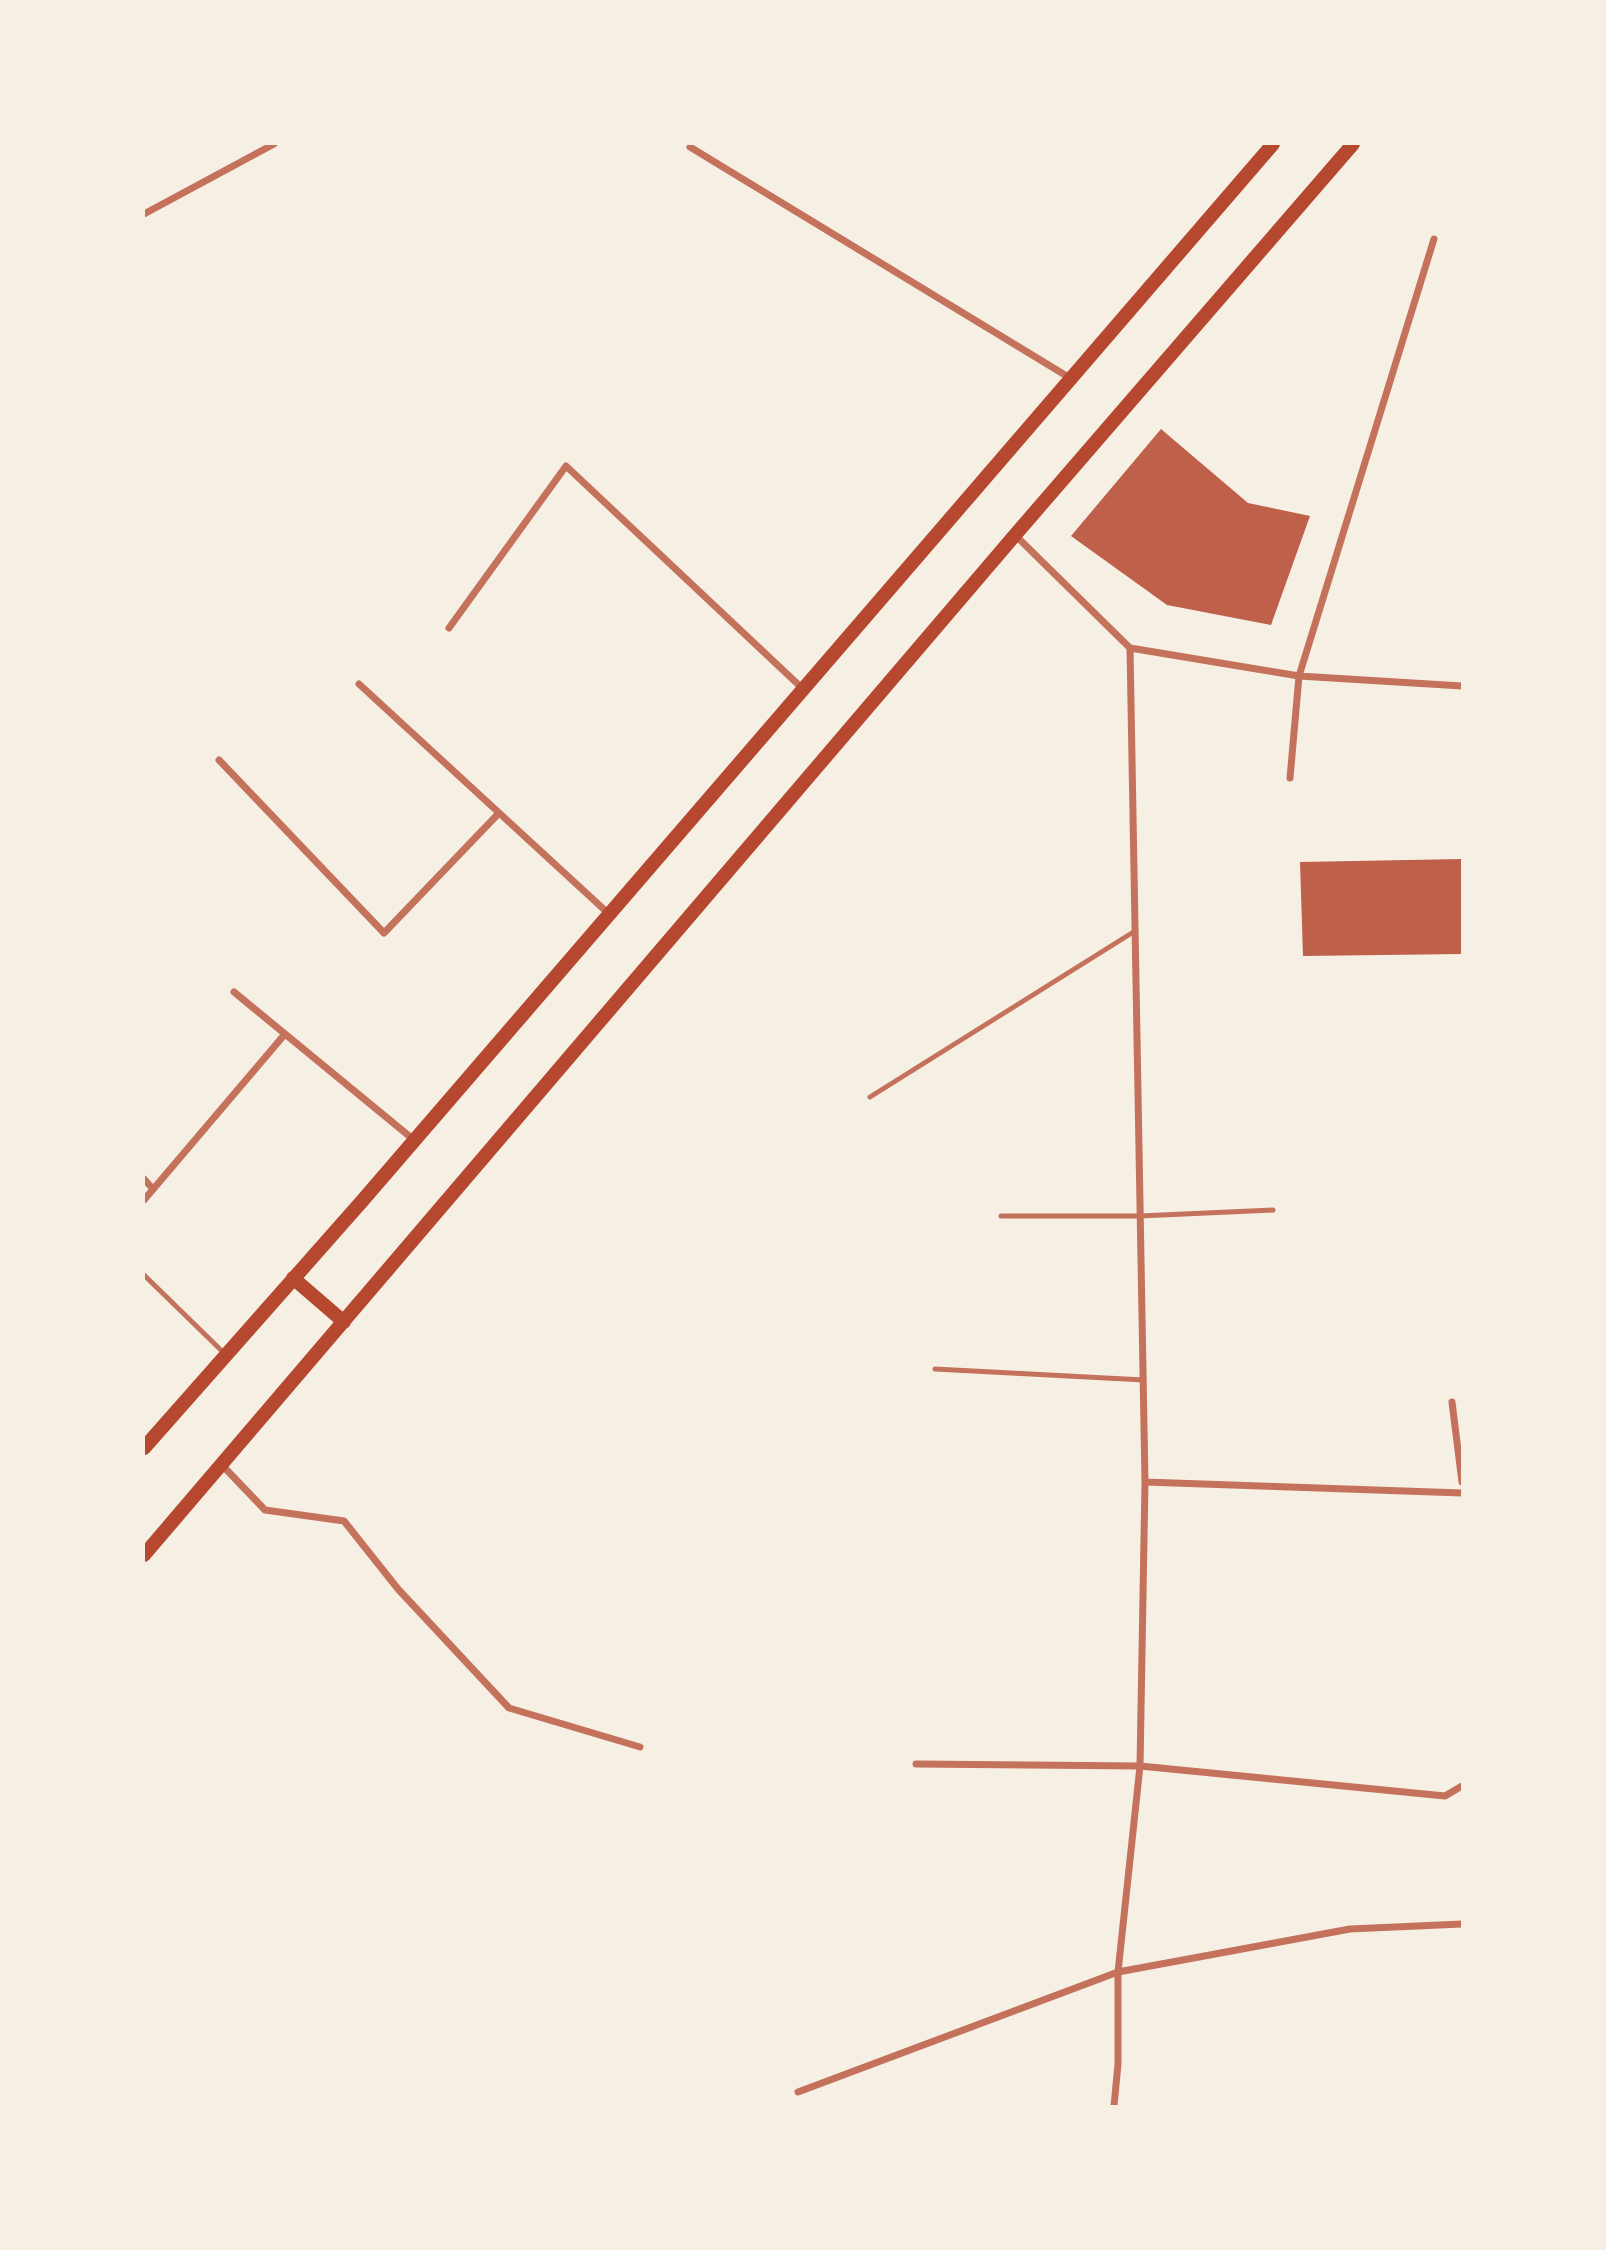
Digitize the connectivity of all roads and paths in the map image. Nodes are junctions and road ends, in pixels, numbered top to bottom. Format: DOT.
graph roads {
  1 [pos="274,144"];
  2 [pos="1273,144"];
  3 [pos="1353,144"];
  4 [pos="690,147"];
  5 [pos="144,215"];
  6 [pos="1434,239"];
  7 [pos="1071,379"];
  8 [pos="1015,534"];
  9 [pos="449,628"];
  10 [pos="1130,648"];
  11 [pos="1299,676"];
  12 [pos="359,684"];
  13 [pos="1462,686"];
  14 [pos="803,690"];
  15 [pos="219,760"];
  16 [pos="1290,778"];
  17 [pos="499,813"];
  18 [pos="610,914"];
  19 [pos="1135,930"];
  20 [pos="234,992"];
  21 [pos="285,1034"];
  22 [pos="870,1097"];
  23 [pos="414,1141"];
  24 [pos="144,1179"];
  25 [pos="153,1189"];
  26 [pos="144,1200"];
  27 [pos="1273,1210"];
  28 [pos="1000,1216"];
  29 [pos="1140,1216"];
  30 [pos="144,1275"];
  31 [pos="293,1278"];
  32 [pos="344,1322"];
  33 [pos="226,1355"];
  34 [pos="935,1368"];
  35 [pos="1143,1380"];
  36 [pos="1452,1402"];
  37 [pos="144,1448"];
  38 [pos="221,1464"];
  39 [pos="1145,1482"];
  40 [pos="1462,1482"];
  41 [pos="1462,1493"];
  42 [pos="144,1555"];
  43 [pos="640,1747"];
  44 [pos="916,1764"];
  45 [pos="1140,1766"];
  46 [pos="1462,1786"];
  47 [pos="1462,1924"];
  48 [pos="1118,1972"];
  49 [pos="798,2092"];
  50 [pos="1114,2106"];
  1 -- 5 [label="street"];
  2 -- 7 [label="main road"];
  3 -- 8 [label="main road"];
  4 -- 7 [label="street"];
  6 -- 11 [label="street"];
  7 -- 14 [label="main road"];
  8 -- 10 [label="street"];
  8 -- 32 [label="main road"];
  9 -- 14 [label="street"];
  10 -- 11 [label="street"];
  10 -- 19 [label="street"];
  11 -- 13 [label="street"];
  11 -- 16 [label="street"];
  12 -- 17 [label="street"];
  14 -- 18 [label="main road"];
  15 -- 17 [label="street"];
  17 -- 18 [label="street"];
  18 -- 23 [label="main road"];
  19 -- 22 [label="lane"];
  19 -- 29 [label="street"];
  20 -- 21 [label="street"];
  21 -- 23 [label="street"];
  21 -- 25 [label="street"];
  23 -- 31 [label="main road"];
  24 -- 25 [label="street"];
  25 -- 26 [label="street"];
  27 -- 29 [label="lane"];
  28 -- 29 [label="lane"];
  29 -- 35 [label="street"];
  30 -- 33 [label="lane"];
  31 -- 32 [label="main road"];
  31 -- 33 [label="main road"];
  32 -- 38 [label="main road"];
  33 -- 37 [label="main road"];
  34 -- 35 [label="lane"];
  35 -- 39 [label="street"];
  36 -- 40 [label="street"];
  38 -- 42 [label="main road"];
  38 -- 43 [label="street"];
  39 -- 41 [label="street"];
  39 -- 45 [label="street"];
  44 -- 45 [label="street"];
  45 -- 46 [label="street"];
  45 -- 48 [label="street"];
  47 -- 48 [label="street"];
  48 -- 49 [label="street"];
  48 -- 50 [label="street"];
}
